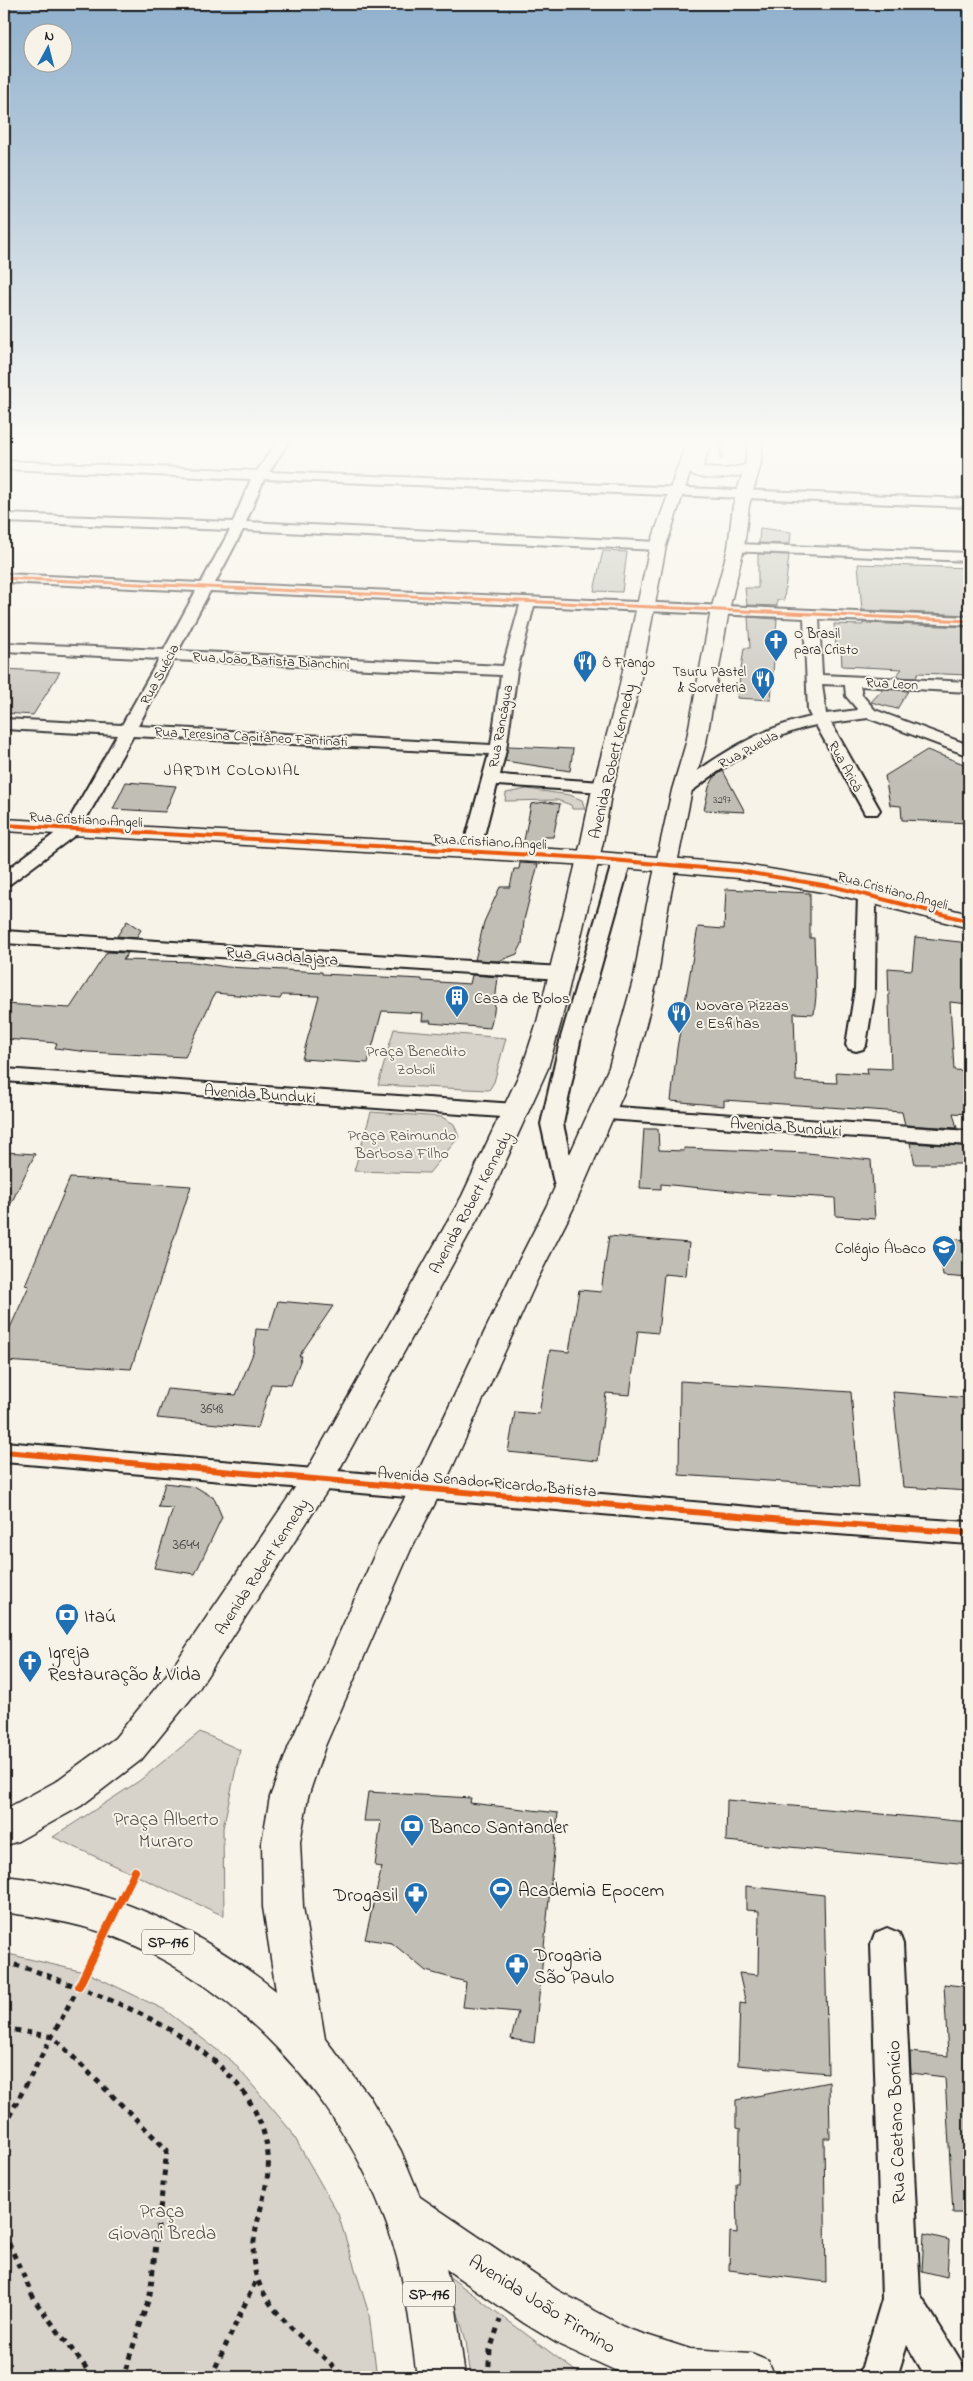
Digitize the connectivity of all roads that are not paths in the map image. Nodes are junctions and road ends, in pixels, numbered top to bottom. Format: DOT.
graph roads {
  1 [pos="223,554"];
  2 [pos="656,554"];
  3 [pos="734,554"];
  4 [pos="878,554"];
  5 [pos="969,558"];
  6 [pos="4,578"];
  7 [pos="205,588"];
  8 [pos="528,601"];
  9 [pos="645,606"];
  10 [pos="720,610"];
  11 [pos="811,614"];
  12 [pos="969,621"];
  13 [pos="4,647"];
  14 [pos="169,655"];
  15 [pos="509,671"];
  16 [pos="815,679"];
  17 [pos="852,681"];
  18 [pos="969,687"];
  19 [pos="869,712"];
  20 [pos="821,721"];
  21 [pos="4,724"];
  22 [pos="128,730"];
  23 [pos="498,750"];
  24 [pos="969,751"];
  25 [pos="490,779"];
  26 [pos="602,787"];
  27 [pos="682,790"];
  28 [pos="870,810"];
  29 [pos="4,825"];
  30 [pos="72,829"];
  31 [pos="470,851"];
  32 [pos="588,858"];
  33 [pos="622,860"];
  34 [pos="665,865"];
  35 [pos="4,880"];
  36 [pos="867,895"];
  37 [pos="969,922"];
  38 [pos="4,937"];
  39 [pos="561,973"];
  40 [pos="856,1045"];
  41 [pos="4,1075"];
  42 [pos="516,1111"];
  43 [pos="602,1113"];
  44 [pos="969,1138"];
  45 [pos="567,1192"];
  46 [pos="4,1452"];
  47 [pos="318,1479"];
  48 [pos="427,1488"];
  49 [pos="969,1532"];
  50 [pos="4,1829"];
  51 [pos="4,1894"];
  52 [pos="887,1944"];
  53 [pos="305,2045"];
  54 [pos="405,2213"];
  55 [pos="901,2299"];
  56 [pos="441,2377"];
  57 [pos="751,2377"];
  58 [pos="878,2377"];
  59 [pos="948,2377"];
  1 -- 7 [label="street, Rua Suécia"];
  2 -- 9 [label="main road, Avenida Robert Kennedy"];
  3 -- 10 [label="main road"];
  4 -- 5 [label="street"];
  6 -- 7 [label="street"];
  7 -- 8 [label="street"];
  7 -- 14 [label="street, Rua Suécia"];
  8 -- 9 [label="street"];
  8 -- 15 [label="street, Rua Rancágua"];
  9 -- 10 [label="street"];
  9 -- 26 [label="main road, Avenida Robert Kennedy"];
  10 -- 11 [label="street"];
  10 -- 27 [label="main road"];
  11 -- 12 [label="street"];
  11 -- 16 [label="street, Rua Aricá"];
  13 -- 14 [label="street, Rua João Batista Bianchini"];
  14 -- 15 [label="street, Rua João Batista Bianchini"];
  14 -- 22 [label="street, Rua Suécia"];
  15 -- 23 [label="street, Rua Rancágua"];
  16 -- 17 [label="street, Rua Leon"];
  16 -- 20 [label="street, Rua Aricá"];
  17 -- 18 [label="street, Rua Leon"];
  17 -- 19 [label="street"];
  19 -- 20 [label="street, Rua Aricá"];
  19 -- 24 [label="street"];
  20 -- 27 [label="street, Rua Puebla"];
  20 -- 28 [label="street, Rua Aricá"];
  21 -- 22 [label="street, Rua Teresina Capitâneo Fantinati"];
  22 -- 23 [label="street, Rua Teresina Capitâneo Fantinati"];
  22 -- 30 [label="street, Rua Suécia"];
  23 -- 25 [label="street, Rua Rancágua"];
  25 -- 26 [label="street"];
  25 -- 31 [label="street, Rua Rancágua"];
  26 -- 32 [label="main road, Avenida Robert Kennedy"];
  27 -- 34 [label="main road"];
  29 -- 30 [label="main road, Rua Cristiano Angeli"];
  30 -- 31 [label="main road, Rua Cristiano Angeli"];
  30 -- 35 [label="street, Rua Suécia"];
  31 -- 32 [label="main road, Rua Cristiano Angeli"];
  32 -- 33 [label="main road, Rua Cristiano Angeli"];
  32 -- 39 [label="main road, Avenida Robert Kennedy"];
  33 -- 34 [label="main road, Rua Cristiano Angeli"];
  33 -- 45 [label="street"];
  34 -- 36 [label="main road, Rua Cristiano Angeli"];
  34 -- 43 [label="main road"];
  36 -- 37 [label="main road, Rua Cristiano Angeli"];
  36 -- 40 [label="street"];
  38 -- 39 [label="street, Rua Guadalajara"];
  39 -- 42 [label="main road, Avenida Robert Kennedy"];
  41 -- 42 [label="street, Avenida Bunduki"];
  42 -- 47 [label="main road, Avenida Robert Kennedy"];
  43 -- 44 [label="street, Avenida Bunduki"];
  43 -- 45 [label="main road"];
  45 -- 48 [label="main road"];
  46 -- 47 [label="street, Avenida Senador Ricardo Batista"];
  47 -- 48 [label="street, Avenida Senador Ricardo Batista"];
  47 -- 50 [label="main road, Avenida Robert Kennedy"];
  48 -- 49 [label="street, Avenida Senador Ricardo Batista"];
  48 -- 53 [label="main road"];
  51 -- 53 [label="main road, SP-176"];
  52 -- 55 [label="street, Rua Caetano Bonício"];
  53 -- 54 [label="main road, SP-176"];
  54 -- 56 [label="main road, SP-176"];
  54 -- 57 [label="main road, Avenida João Firmino"];
  55 -- 58 [label="street, Rua Caetano Bonício"];
  55 -- 59 [label="street, Rua Caetano Bonício"];
}
